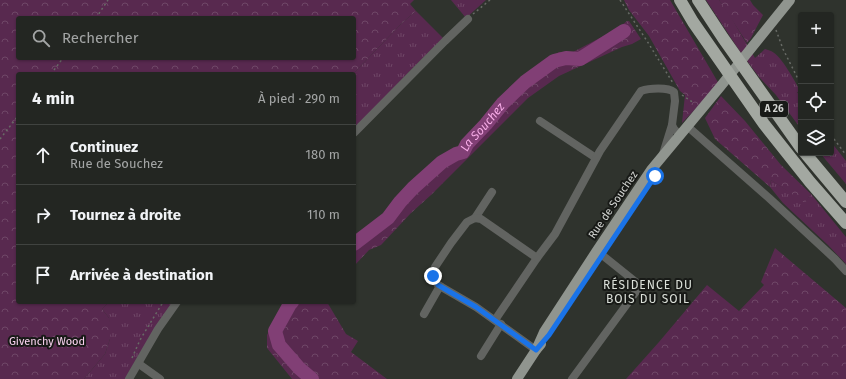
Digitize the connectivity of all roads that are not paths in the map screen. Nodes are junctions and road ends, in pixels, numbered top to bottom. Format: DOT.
graph roads {
  1 [pos="680,0"];
  2 [pos="698,0"];
  3 [pos="790,0"];
  4 [pos="468,19"];
  5 [pos="540,121"];
  6 [pos="672,125"];
  7 [pos="687,126"];
  8 [pos="356,131"];
  9 [pos="680,135"];
  10 [pos="798,144"];
  11 [pos="662,156"];
  12 [pos="808,156"];
  13 [pos="596,158"];
  14 [pos="492,192"];
  15 [pos="846,202"];
  16 [pos="475,218"];
  17 [pos="846,224"];
  18 [pos="599,253"];
  19 [pos="537,258"];
  20 [pos="846,271"];
  21 [pos="440,286"];
  22 [pos="176,304"];
  23 [pos="424,314"];
  24 [pos="498,322"];
  25 [pos="536,350"];
  26 [pos="481,356"];
  27 [pos="139,364"];
  28 [pos="129,379"];
  29 [pos="160,379"];
  30 [pos="517,379"];
  31 [pos="572,379"];
  1 -- 17 [label="highway, A 26"];
  2 -- 10 [label="highway, A 26"];
  3 -- 7 [label="main road"];
  4 -- 8 [label="street"];
  5 -- 13 [label="street"];
  6 -- 9 [label="street"];
  6 -- 11 [label="street"];
  6 -- 13 [label="street"];
  7 -- 9 [label="main road"];
  7 -- 20 [label="street"];
  9 -- 11 [label="main road, Rue de Souchez"];
  9 -- 18 [label="main road, Rue de Souchez"];
  11 -- 18 [label="main road, Rue de Souchez"];
  12 -- 15 [label="highway"];
  13 -- 19 [label="street"];
  14 -- 16 [label="street"];
  16 -- 19 [label="street"];
  16 -- 21 [label="street"];
  18 -- 25 [label="main road, Rue de Souchez"];
  18 -- 31 [label="street"];
  19 -- 24 [label="street"];
  21 -- 23 [label="street"];
  21 -- 24 [label="street"];
  22 -- 27 [label="street"];
  24 -- 25 [label="street"];
  24 -- 26 [label="street"];
  25 -- 30 [label="main road, Rue de Souchez"];
  27 -- 28 [label="street"];
  27 -- 29 [label="street"];
}
